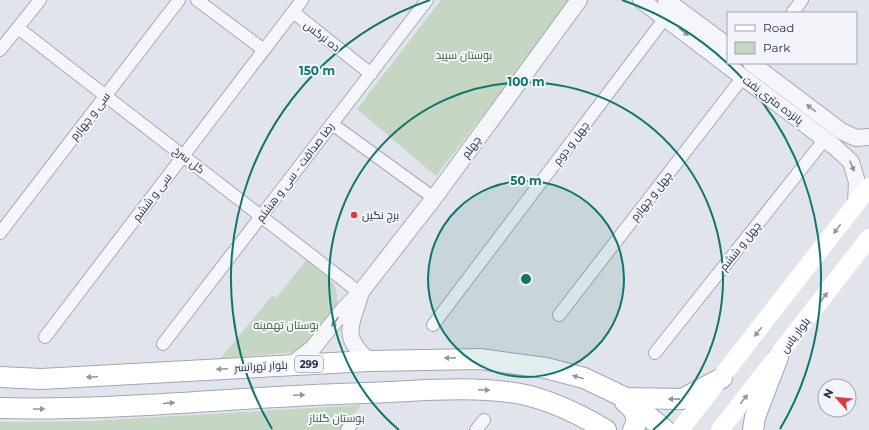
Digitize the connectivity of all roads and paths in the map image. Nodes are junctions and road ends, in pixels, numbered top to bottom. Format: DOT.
graph roads {
  1 [pos="40,0"];
  2 [pos="179,0"];
  3 [pos="197,0"];
  4 [pos="302,0"];
  5 [pos="427,0"];
  6 [pos="579,0"];
  7 [pos="641,0"];
  8 [pos="802,0"];
  9 [pos="669,8"];
  10 [pos="293,12"];
  11 [pos="793,12"];
  12 [pos="18,28"];
  13 [pos="727,45"];
  14 [pos="0,50"];
  15 [pos="264,50"];
  16 [pos="727,62"];
  17 [pos="729,64"];
  18 [pos="752,64"];
  19 [pos="754,64"];
  20 [pos="371,74"];
  21 [pos="743,77"];
  22 [pos="106,96"];
  23 [pos="332,124"];
  24 [pos="835,126"];
  25 [pos="869,136"];
  26 [pos="825,140"];
  27 [pos="183,156"];
  28 [pos="869,186"];
  29 [pos="434,198"];
  30 [pos="856,203"];
  31 [pos="261,216"];
  32 [pos="0,233"];
  33 [pos="869,238"];
  34 [pos="360,293"];
  35 [pos="559,315"];
  36 [pos="433,325"];
  37 [pos="45,337"];
  38 [pos="163,344"];
  39 [pos="655,353"];
  40 [pos="778,357"];
  41 [pos="369,361"];
  42 [pos="291,365"];
  43 [pos="0,377"];
  44 [pos="722,378"];
  45 [pos="620,395"];
  46 [pos="0,408"];
  47 [pos="484,420"];
  48 [pos="476,430"];
  49 [pos="606,430"];
  50 [pos="633,430"];
  51 [pos="665,430"];
  52 [pos="680,430"];
  53 [pos="720,430"];
  54 [pos="753,430"];
  1 -- 12 [label="street"];
  2 -- 22 [label="street, سی و چهارم"];
  3 -- 15 [label="street"];
  4 -- 10 [label="street, سی و ششم"];
  5 -- 20 [label="street, رضا صداقت - سی و هشتم"];
  6 -- 29 [label="street, چهلم"];
  7 -- 9 [label="street, پانزده متری نفت"];
  8 -- 11 [label="street"];
  9 -- 13 [label="street, پانزده متری نفت"];
  9 -- 16 [label="street, پانزده متری نفت, one-way"];
  9 -- 36 [label="street, چهل و دوم"];
  10 -- 15 [label="street, سی و ششم"];
  10 -- 20 [label="street, ده نرگس"];
  12 -- 14 [label="street"];
  12 -- 22 [label="street, گل سرخ"];
  15 -- 27 [label="street, سی و ششم"];
  17 -- 21 [label="street, پانزده متری نفت, one-way"];
  18 -- 21 [label="street"];
  24 -- 19 [label="street, پانزده متری نفت, one-way"];
  20 -- 23 [label="street, رضا صداقت - سی و هشتم"];
  21 -- 26 [label="street, پانزده متری نفت"];
  21 -- 35 [label="street, چهل و چهارم"];
  22 -- 27 [label="street, گل سرخ"];
  22 -- 32 [label="street, سی و چهارم"];
  23 -- 29 [label="street"];
  23 -- 31 [label="street, رضا صداقت - سی و هشتم"];
  24 -- 25 [label="street, پانزده متری نفت"];
  24 -- 26 [label="street"];
  26 -- 30 [label="street, پانزده متری نفت, one-way"];
  26 -- 39 [label="street, چهل و ششم"];
  27 -- 31 [label="street, گل سرخ"];
  27 -- 37 [label="street, سی و ششم"];
  28 -- 30 [label="main road"];
  29 -- 34 [label="street, چهلم"];
  30 -- 44 [label="main road, one-way"];
  31 -- 34 [label="street, گل سرخ"];
  31 -- 38 [label="street, رضا صداقت - سی و هشتم"];
  40 -- 33 [label="main road, بلوار یاس, one-way"];
  34 -- 41 [label="street"];
  34 -- 42 [label="street, چهلم, one-way"];
  53 -- 40 [label="main road, بلوار یاس, one-way"];
  40 -- 54 [label="main road"];
  41 -- 42 [label="main road, بلوار تهرانسر / 299"];
  45 -- 41 [label="main road, بلوار تهرانسر / 299, one-way"];
  42 -- 43 [label="main road, بلوار تهرانسر / 299, one-way"];
  44 -- 45 [label="main road, one-way"];
  44 -- 52 [label="main road"];
  45 -- 50 [label="main road"];
  45 -- 51 [label="main road, بلوار تهرانسر / 299"];
  46 -- 49 [label="main road, one-way"];
  47 -- 48 [label="street"];
}
